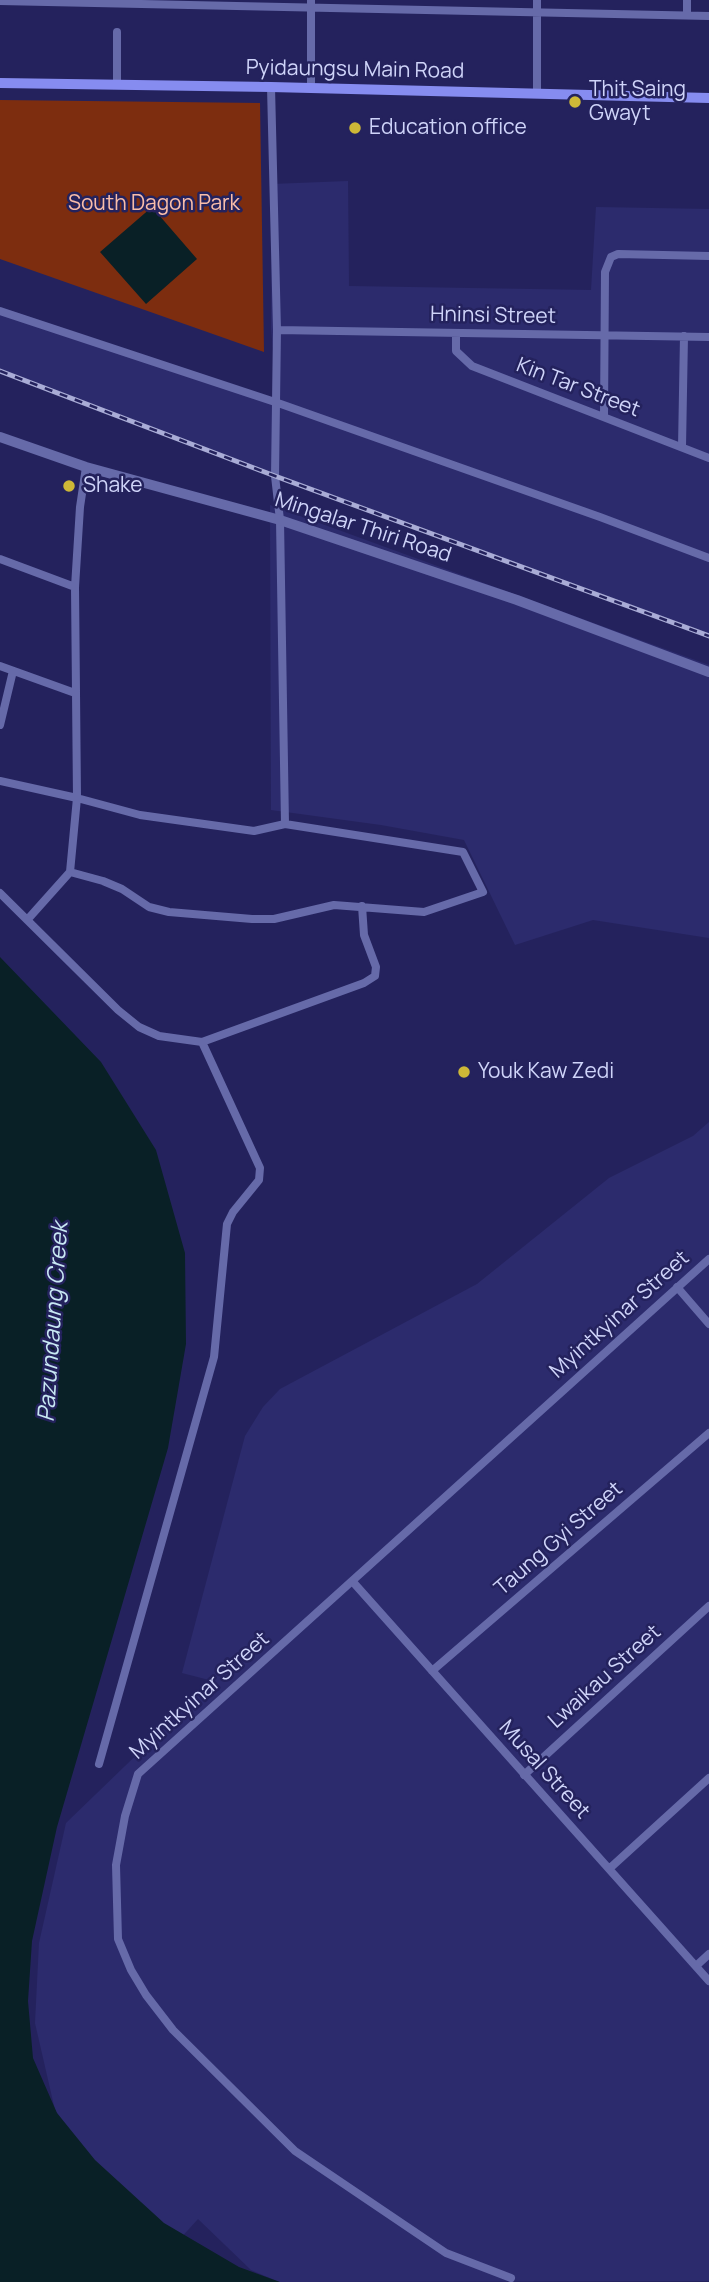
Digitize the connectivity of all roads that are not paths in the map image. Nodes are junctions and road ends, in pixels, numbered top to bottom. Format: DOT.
graph roads {
  1 [pos="537,0"];
  2 [pos="687,0"];
  3 [pos="3,1"];
  4 [pos="232,3"];
  5 [pos="311,4"];
  6 [pos="388,4"];
  7 [pos="537,12"];
  8 [pos="687,15"];
  9 [pos="709,16"];
  10 [pos="117,32"];
  11 [pos="0,83"];
  12 [pos="117,85"];
  13 [pos="271,87"];
  14 [pos="311,88"];
  15 [pos="537,94"];
  16 [pos="709,98"];
  17 [pos="709,256"];
  18 [pos="0,311"];
  19 [pos="277,330"];
  20 [pos="456,333"];
  21 [pos="605,335"];
  22 [pos="684,336"];
  23 [pos="709,337"];
  24 [pos="278,403"];
  25 [pos="604,416"];
  26 [pos="0,437"];
  27 [pos="682,447"];
  28 [pos="709,458"];
  29 [pos="86,467"];
  30 [pos="280,520"];
  31 [pos="709,558"];
  32 [pos="0,559"];
  33 [pos="75,587"];
  34 [pos="0,666"];
  35 [pos="13,671"];
  36 [pos="709,671"];
  37 [pos="75,693"];
  38 [pos="0,725"];
  39 [pos="0,781"];
  40 [pos="77,798"];
  41 [pos="285,824"];
  42 [pos="70,872"];
  43 [pos="0,893"];
  44 [pos="362,906"];
  45 [pos="28,919"];
  46 [pos="202,1042"];
  47 [pos="709,1259"];
  48 [pos="677,1287"];
  49 [pos="709,1324"];
  50 [pos="709,1433"];
  51 [pos="353,1582"];
  52 [pos="709,1606"];
  53 [pos="432,1671"];
  54 [pos="99,1764"];
  55 [pos="524,1775"];
  56 [pos="709,1778"];
  57 [pos="609,1869"];
  58 [pos="709,1954"];
  59 [pos="696,1966"];
  60 [pos="709,1981"];
  61 [pos="511,2278"];
  1 -- 7 [label="street"];
  2 -- 8 [label="street"];
  3 -- 4 [label="street"];
  4 -- 5 [label="street"];
  5 -- 6 [label="street"];
  5 -- 14 [label="street"];
  6 -- 7 [label="street"];
  7 -- 8 [label="street"];
  7 -- 15 [label="street"];
  8 -- 9 [label="street"];
  10 -- 12 [label="street"];
  11 -- 12 [label="main road, Pyidaungsu Main Road"];
  12 -- 13 [label="main road, Pyidaungsu Main Road"];
  13 -- 14 [label="main road, Pyidaungsu Main Road"];
  13 -- 19 [label="street"];
  14 -- 15 [label="main road, Pyidaungsu Main Road"];
  15 -- 16 [label="main road, Pyidaungsu Main Road"];
  17 -- 21 [label="street"];
  18 -- 24 [label="street"];
  19 -- 20 [label="street, Hninsi Street"];
  19 -- 24 [label="street"];
  20 -- 21 [label="street, Hninsi Street"];
  20 -- 25 [label="street, Kin Tar Street"];
  21 -- 22 [label="street, Hninsi Street"];
  21 -- 25 [label="street"];
  22 -- 23 [label="street, Hninsi Street"];
  22 -- 27 [label="street"];
  24 -- 30 [label="street"];
  24 -- 31 [label="street"];
  25 -- 27 [label="street, Kin Tar Street"];
  26 -- 29 [label="street, Mingalar Thiri Road"];
  27 -- 28 [label="street, Kin Tar Street"];
  29 -- 30 [label="street, Mingalar Thiri Road"];
  29 -- 33 [label="street"];
  30 -- 36 [label="street, Mingalar Thiri Road"];
  30 -- 41 [label="street"];
  32 -- 33 [label="street"];
  33 -- 37 [label="street"];
  34 -- 35 [label="street"];
  35 -- 37 [label="street"];
  35 -- 38 [label="street"];
  37 -- 40 [label="street"];
  39 -- 40 [label="street"];
  40 -- 41 [label="street"];
  40 -- 42 [label="street"];
  41 -- 44 [label="street"];
  42 -- 44 [label="street"];
  42 -- 45 [label="street"];
  43 -- 45 [label="street"];
  44 -- 46 [label="street"];
  45 -- 46 [label="street"];
  46 -- 54 [label="street"];
  47 -- 48 [label="street, Myintkyinar Street"];
  48 -- 49 [label="street"];
  48 -- 51 [label="street, Myintkyinar Street"];
  50 -- 53 [label="street, Taung Gyi Street"];
  51 -- 53 [label="street, Musal Street"];
  51 -- 61 [label="street, Myintkyinar Street"];
  52 -- 55 [label="street, Lwaikau Street"];
  53 -- 55 [label="street, Musal Street"];
  55 -- 57 [label="street, Musal Street"];
  56 -- 57 [label="street"];
  57 -- 59 [label="street, Musal Street"];
  58 -- 59 [label="street"];
  59 -- 60 [label="street, Musal Street"];
}
